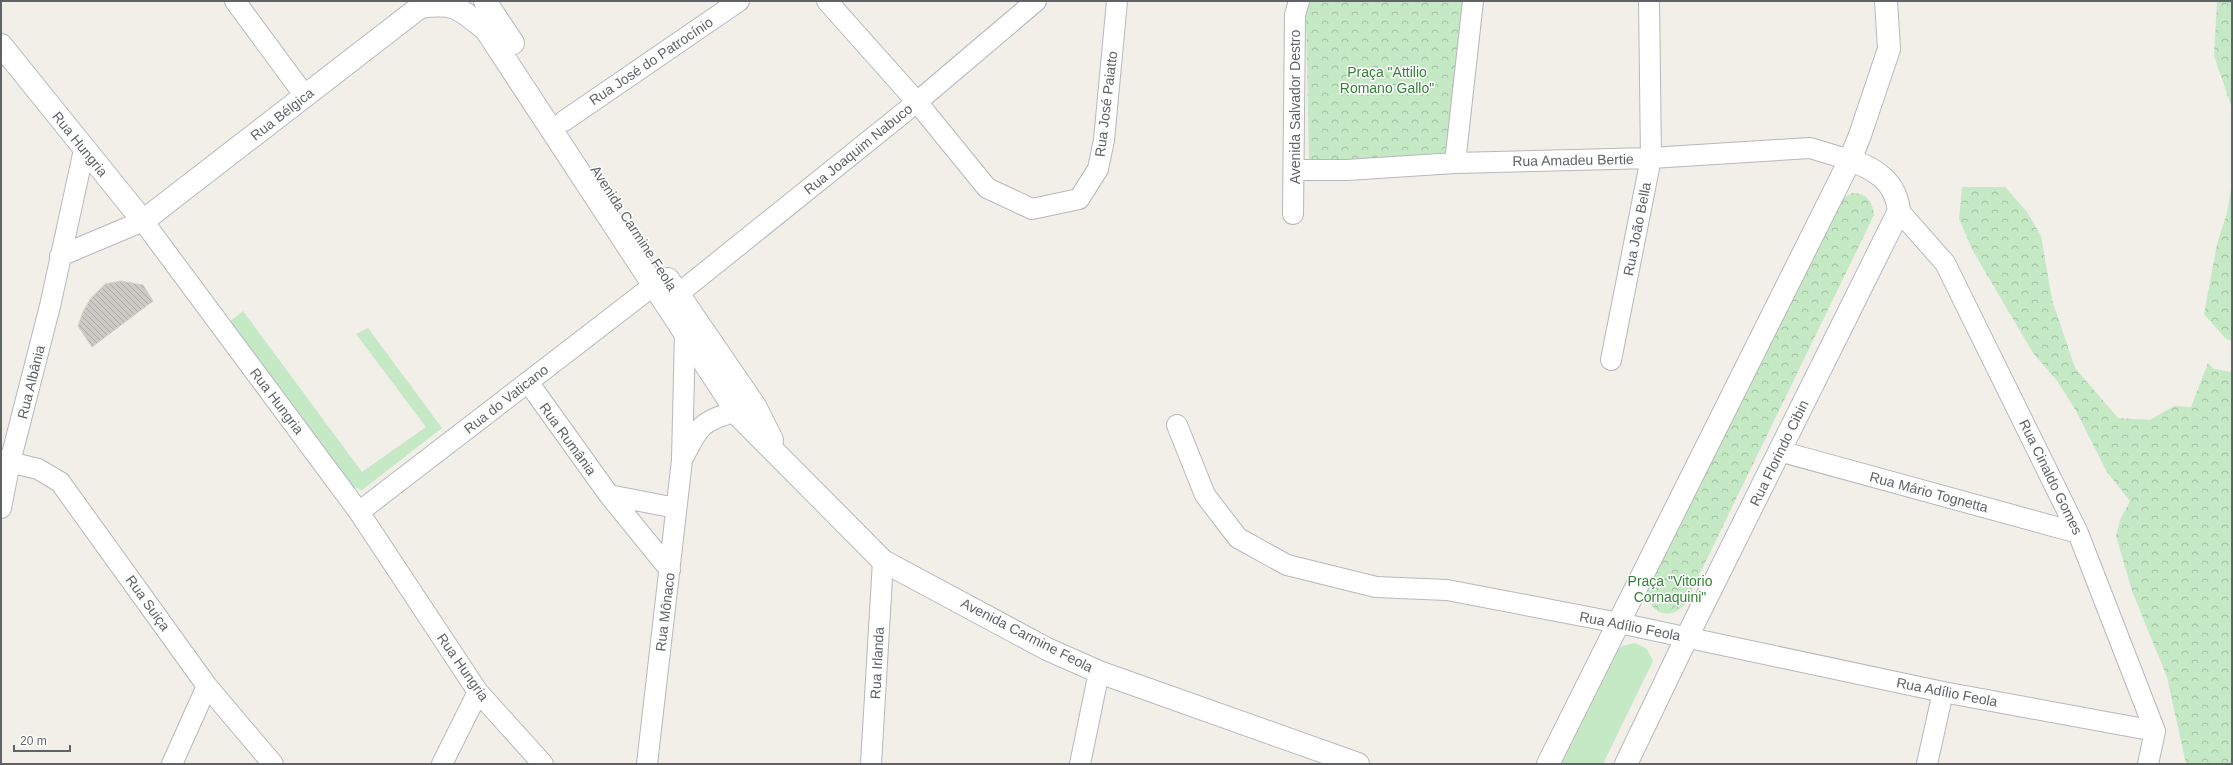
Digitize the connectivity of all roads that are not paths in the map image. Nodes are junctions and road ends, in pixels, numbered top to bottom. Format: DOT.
graph roads {
  1 [pos="235,1"];
  2 [pos="485,1"];
  3 [pos="738,1"];
  4 [pos="827,1"];
  5 [pos="1036,1"];
  6 [pos="1117,1"];
  7 [pos="1299,1"];
  8 [pos="1473,1"];
  9 [pos="1649,1"];
  10 [pos="1886,1"];
  11 [pos="423,4"];
  12 [pos="486,30"];
  13 [pos="1,45"];
  14 [pos="305,96"];
  15 [pos="917,102"];
  16 [pos="564,121"];
  17 [pos="84,150"];
  18 [pos="1651,158"];
  19 [pos="1850,160"];
  20 [pos="1455,163"];
  21 [pos="1295,170"];
  22 [pos="1899,211"];
  23 [pos="1293,214"];
  24 [pos="143,221"];
  25 [pos="60,256"];
  26 [pos="654,285"];
  27 [pos="678,294"];
  28 [pos="684,332"];
  29 [pos="1610,360"];
  30 [pos="528,382"];
  31 [pos="736,411"];
  32 [pos="1177,425"];
  33 [pos="1779,451"];
  34 [pos="781,457"];
  35 [pos="682,460"];
  36 [pos="5,461"];
  37 [pos="609,495"];
  38 [pos="1,508"];
  39 [pos="676,508"];
  40 [pos="359,512"];
  41 [pos="2078,533"];
  42 [pos="883,561"];
  43 [pos="670,570"];
  44 [pos="1619,623"];
  45 [pos="1687,637"];
  46 [pos="1099,672"];
  47 [pos="207,686"];
  48 [pos="478,692"];
  49 [pos="1943,692"];
  50 [pos="2155,731"];
  51 [pos="172,764"];
  52 [pos="273,764"];
  53 [pos="442,764"];
  54 [pos="543,764"];
  55 [pos="647,764"];
  56 [pos="871,764"];
  57 [pos="1080,764"];
  58 [pos="1358,764"];
  59 [pos="1548,764"];
  60 [pos="1626,764"];
  61 [pos="1927,764"];
  62 [pos="2148,764"];
  1 -- 14 [label="street"];
  2 -- 16 [label="main road, Avenida Carmine Feola"];
  3 -- 16 [label="street, Rua José do Patrocínio"];
  4 -- 15 [label="street"];
  5 -- 15 [label="street, Rua Joaquim Nabuco"];
  6 -- 15 [label="street, Rua José Paiatto"];
  7 -- 21 [label="street, Avenida Salvador Destro"];
  8 -- 20 [label="street"];
  9 -- 18 [label="street, Rua João Bella"];
  10 -- 19 [label="main road"];
  11 -- 12 [label="main road, Rua Bélgica"];
  11 -- 14 [label="main road, Rua Bélgica"];
  12 -- 26 [label="main road, Avenida Carmine Feola"];
  13 -- 17 [label="main road, Rua Hungria"];
  14 -- 24 [label="main road, Rua Bélgica"];
  15 -- 27 [label="street, Rua Joaquim Nabuco"];
  16 -- 27 [label="main road, Avenida Carmine Feola"];
  17 -- 24 [label="main road, Rua Hungria"];
  17 -- 25 [label="street, Rua Albânia"];
  18 -- 19 [label="street, Rua Amadeu Bertie"];
  18 -- 20 [label="street, Rua Amadeu Bertie"];
  18 -- 29 [label="street, Rua João Bella"];
  19 -- 22 [label="main road"];
  19 -- 44 [label="main road"];
  20 -- 21 [label="street, Rua Amadeu Bertie"];
  21 -- 23 [label="street, Avenida Salvador Destro"];
  22 -- 33 [label="main road, Rua Florindo Cibin"];
  22 -- 41 [label="street, Rua Cinaldo Gomes"];
  24 -- 25 [label="street"];
  24 -- 40 [label="street, Rua Hungria"];
  25 -- 36 [label="street, Rua Albânia"];
  26 -- 28 [label="main road, Avenida Carmine Feola"];
  26 -- 30 [label="street, Rua do Vaticano"];
  27 -- 34 [label="main road, Avenida Carmine Feola"];
  28 -- 31 [label="main road, Avenida Carmine Feola"];
  28 -- 35 [label="street, Rua Mônaco"];
  30 -- 37 [label="street, Rua Rumânia"];
  30 -- 40 [label="street, Rua do Vaticano"];
  31 -- 34 [label="main road, Avenida Carmine Feola"];
  31 -- 35 [label="street, Rua Mônaco"];
  32 -- 44 [label="street, Rua Adílio Feola"];
  33 -- 41 [label="street, Rua Mário Tognetta"];
  33 -- 45 [label="main road, Rua Florindo Cibin"];
  34 -- 42 [label="main road, Avenida Carmine Feola"];
  35 -- 39 [label="street, Rua Mônaco"];
  36 -- 38 [label="street, Rua Albânia"];
  36 -- 47 [label="street, Rua Suiça"];
  37 -- 39 [label="street"];
  37 -- 43 [label="street, Rua Rumânia"];
  39 -- 43 [label="street, Rua Mônaco"];
  40 -- 48 [label="street, Rua Hungria"];
  41 -- 50 [label="street, Rua Cinaldo Gomes"];
  42 -- 46 [label="main road, Avenida Carmine Feola"];
  42 -- 56 [label="street, Rua Irlanda"];
  43 -- 55 [label="street, Rua Mônaco"];
  44 -- 45 [label="street, Rua Adílio Feola"];
  44 -- 59 [label="main road"];
  45 -- 49 [label="street, Rua Adílio Feola"];
  45 -- 60 [label="main road, Rua Florindo Cibin"];
  46 -- 57 [label="street"];
  46 -- 58 [label="main road, Avenida Carmine Feola"];
  47 -- 51 [label="street"];
  47 -- 52 [label="street, Rua Suiça"];
  48 -- 53 [label="street"];
  48 -- 54 [label="street, Rua Hungria"];
  49 -- 50 [label="street, Rua Adílio Feola"];
  49 -- 61 [label="street"];
  50 -- 62 [label="street"];
}
